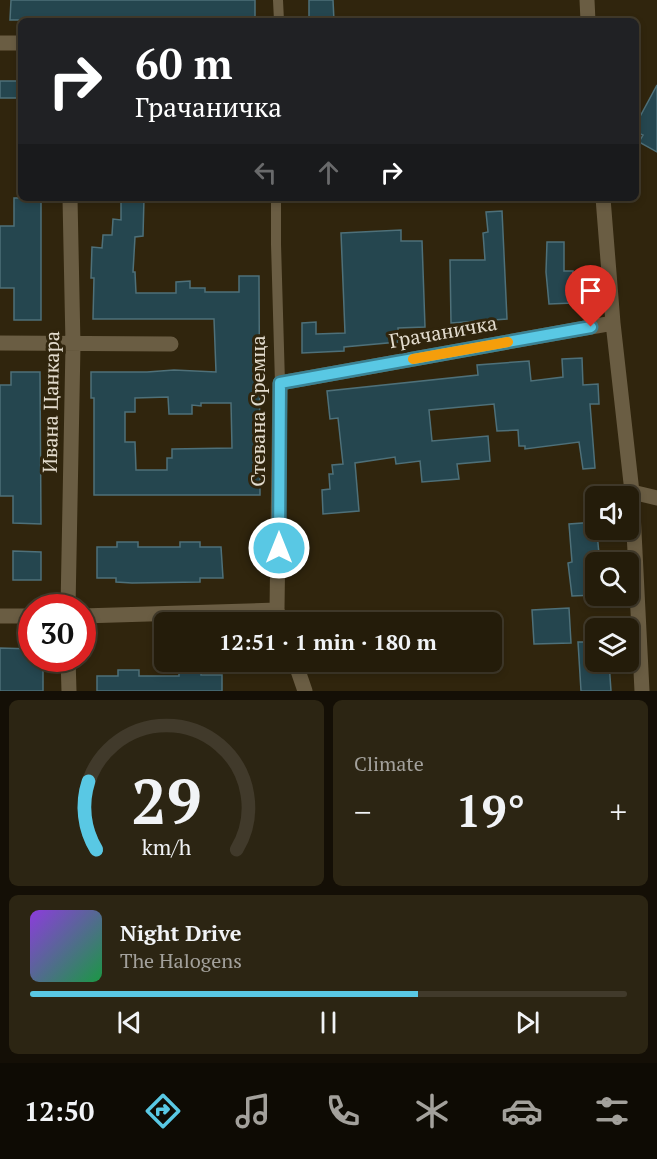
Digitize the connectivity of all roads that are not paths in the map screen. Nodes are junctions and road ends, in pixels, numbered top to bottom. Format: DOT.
graph roads {
  1 [pos="278,0"];
  2 [pos="587,0"];
  3 [pos="279,18"];
  4 [pos="588,18"];
  5 [pos="0,43"];
  6 [pos="18,43"];
  7 [pos="70,201"];
  8 [pos="276,201"];
  9 [pos="603,201"];
  10 [pos="613,323"];
  11 [pos="0,343"];
  12 [pos="171,344"];
  13 [pos="73,345"];
  14 [pos="280,383"];
  15 [pos="631,486"];
  16 [pos="639,494"];
  17 [pos="657,498"];
  18 [pos="634,540"];
  19 [pos="68,594"];
  20 [pos="279,612"];
  21 [pos="0,616"];
  22 [pos="18,616"];
  23 [pos="96,616"];
  24 [pos="154,616"];
  25 [pos="69,672"];
  26 [pos="298,672"];
  27 [pos="69,691"];
  28 [pos="305,691"];
  29 [pos="642,691"];
  1 -- 3 [label="lane"];
  2 -- 4 [label="street"];
  5 -- 6 [label="street"];
  7 -- 13 [label="street, Ивана Цанкара"];
  8 -- 14 [label="lane, Стевана Сремца"];
  9 -- 10 [label="street"];
  10 -- 14 [label="street, Грачаничка"];
  10 -- 15 [label="street"];
  11 -- 13 [label="street"];
  12 -- 13 [label="street"];
  13 -- 19 [label="street, Ивана Цанкара"];
  14 -- 20 [label="street, Стевана Сремца"];
  16 -- 17 [label="street"];
  18 -- 29 [label="street"];
  21 -- 22 [label="street"];
  23 -- 24 [label="street"];
  25 -- 27 [label="street"];
  26 -- 28 [label="street"];
}
